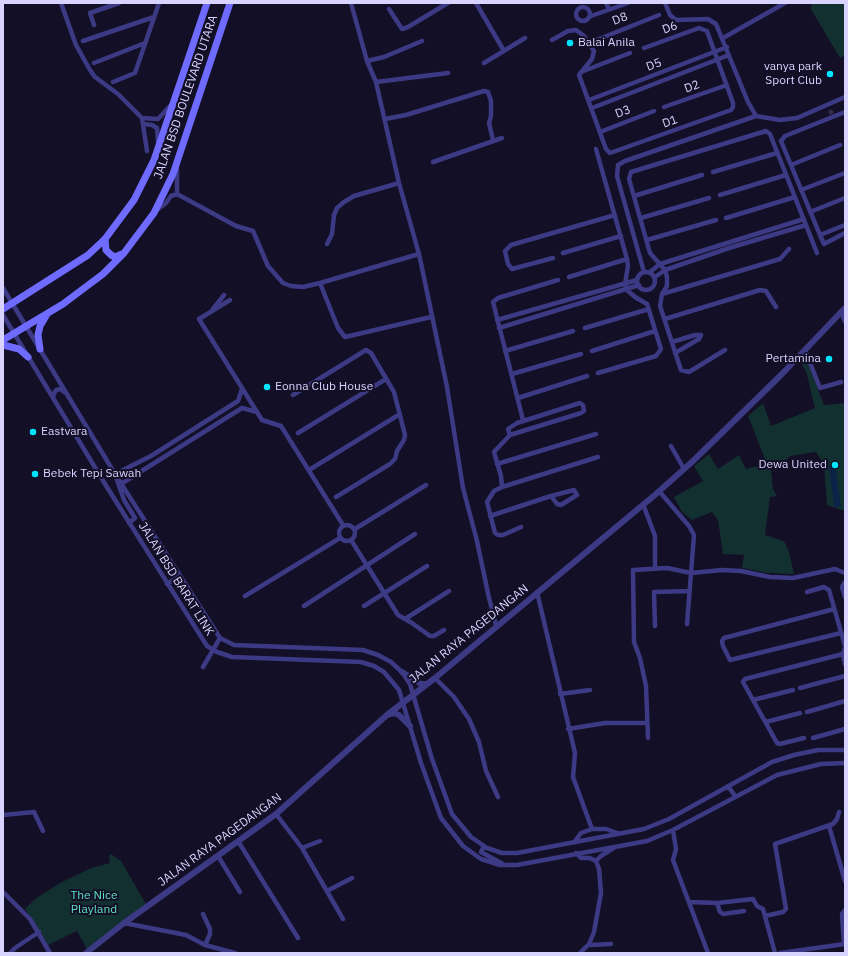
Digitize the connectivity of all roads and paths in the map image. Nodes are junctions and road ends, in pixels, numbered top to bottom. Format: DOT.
graph roads {
  1 [pos="61,3"];
  2 [pos="118,3"];
  3 [pos="159,3"];
  4 [pos="207,3"];
  5 [pos="230,3"];
  6 [pos="351,3"];
  7 [pos="448,3"];
  8 [pos="476,3"];
  9 [pos="606,3"];
  10 [pos="628,3"];
  11 [pos="665,3"];
  12 [pos="785,3"];
  13 [pos="389,9"];
  14 [pos="609,9"];
  15 [pos="659,15"];
  16 [pos="154,16"];
  17 [pos="591,16"];
  18 [pos="94,25"];
  19 [pos="525,38"];
  20 [pos="723,38"];
  21 [pos="552,40"];
  22 [pos="83,41"];
  23 [pos="422,41"];
  24 [pos="589,42"];
  25 [pos="145,43"];
  26 [pos="726,47"];
  27 [pos="644,48"];
  28 [pos="504,51"];
  29 [pos="715,52"];
  30 [pos="630,53"];
  31 [pos="729,55"];
  32 [pos="718,59"];
  33 [pos="367,61"];
  34 [pos="94,63"];
  35 [pos="484,63"];
  36 [pos="580,72"];
  37 [pos="448,73"];
  38 [pos="113,82"];
  39 [pos="376,82"];
  40 [pos="727,85"];
  41 [pos="845,97"];
  42 [pos="589,100"];
  43 [pos="173,103"];
  44 [pos="664,107"];
  45 [pos="592,108"];
  46 [pos="654,111"];
  47 [pos="831,112"];
  48 [pos="845,112"];
  49 [pos="756,116"];
  50 [pos="142,118"];
  51 [pos="385,119"];
  52 [pos="144,124"];
  53 [pos="600,132"];
  54 [pos="502,138"];
  55 [pos="493,140"];
  56 [pos="840,145"];
  57 [pos="158,148"];
  58 [pos="596,149"];
  59 [pos="147,151"];
  60 [pos="777,153"];
  61 [pos="177,162"];
  62 [pos="433,162"];
  63 [pos="791,165"];
  64 [pos="713,172"];
  65 [pos="845,172"];
  66 [pos="702,175"];
  67 [pos="786,175"];
  68 [pos="399,183"];
  69 [pos="801,190"];
  70 [pos="177,194"];
  71 [pos="720,195"];
  72 [pos="634,196"];
  73 [pos="795,197"];
  74 [pos="709,198"];
  75 [pos="845,198"];
  76 [pos="810,212"];
  77 [pos="154,213"];
  78 [pos="615,216"];
  79 [pos="641,218"];
  80 [pos="726,218"];
  81 [pos="804,219"];
  82 [pos="716,220"];
  83 [pos="806,225"];
  84 [pos="845,225"];
  85 [pos="845,233"];
  86 [pos="820,235"];
  87 [pos="621,236"];
  88 [pos="105,240"];
  89 [pos="647,240"];
  90 [pos="326,244"];
  91 [pos="789,249"];
  92 [pos="124,253"];
  93 [pos="563,253"];
  94 [pos="817,253"];
  95 [pos="419,254"];
  96 [pos="553,258"];
  97 [pos="627,259"];
  98 [pos="660,264"];
  99 [pos="665,270"];
  100 [pos="644,272"];
  101 [pos="650,272"];
  102 [pos="569,277"];
  103 [pos="655,277"];
  104 [pos="558,280"];
  105 [pos="320,283"];
  106 [pos="638,283"];
  107 [pos="625,284"];
  108 [pos="3,288"];
  109 [pos="628,290"];
  110 [pos="662,294"];
  111 [pos="224,295"];
  112 [pos="230,300"];
  113 [pos="12,303"];
  114 [pos="776,307"];
  115 [pos="3,309"];
  116 [pos="649,309"];
  117 [pos="843,310"];
  118 [pos="211,312"];
  119 [pos="47,314"];
  120 [pos="3,315"];
  121 [pos="431,317"];
  122 [pos="665,319"];
  123 [pos="497,320"];
  124 [pos="845,322"];
  125 [pos="26,326"];
  126 [pos="498,328"];
  127 [pos="585,328"];
  128 [pos="573,331"];
  129 [pos="655,331"];
  130 [pos="14,333"];
  131 [pos="3,340"];
  132 [pos="672,342"];
  133 [pos="3,346"];
  134 [pos="40,349"];
  135 [pos="725,350"];
  136 [pos="805,350"];
  137 [pos="505,351"];
  138 [pos="592,351"];
  139 [pos="675,353"];
  140 [pos="581,354"];
  141 [pos="28,357"];
  142 [pos="598,373"];
  143 [pos="512,374"];
  144 [pos="587,376"];
  145 [pos="386,379"];
  146 [pos="841,382"];
  147 [pos="242,389"];
  148 [pos="68,395"];
  149 [pos="292,395"];
  150 [pos="518,398"];
  151 [pos="238,401"];
  152 [pos="55,403"];
  153 [pos="242,408"];
  154 [pos="257,412"];
  155 [pos="400,414"];
  156 [pos="523,420"];
  157 [pos="298,433"];
  158 [pos="596,434"];
  159 [pos="510,436"];
  160 [pos="671,446"];
  161 [pos="598,457"];
  162 [pos="136,462"];
  163 [pos="497,464"];
  164 [pos="684,469"];
  165 [pos="308,470"];
  166 [pos="141,472"];
  167 [pos="115,474"];
  168 [pos="121,484"];
  169 [pos="426,485"];
  170 [pos="502,487"];
  171 [pos="659,491"];
  172 [pos="551,496"];
  173 [pos="336,497"];
  174 [pos="643,504"];
  175 [pos="490,516"];
  176 [pos="129,523"];
  177 [pos="342,526"];
  178 [pos="521,527"];
  179 [pos="355,529"];
  180 [pos="415,534"];
  181 [pos="340,538"];
  182 [pos="351,540"];
  183 [pos="367,565"];
  184 [pos="428,566"];
  185 [pos="655,568"];
  186 [pos="691,573"];
  187 [pos="845,573"];
  188 [pos="179,576"];
  189 [pos="845,582"];
  190 [pos="167,584"];
  191 [pos="449,591"];
  192 [pos="690,591"];
  193 [pos="537,592"];
  194 [pos="807,592"];
  195 [pos="384,594"];
  196 [pos="245,596"];
  197 [pos="845,597"];
  198 [pos="304,606"];
  199 [pos="364,606"];
  200 [pos="834,609"];
  201 [pos="405,619"];
  202 [pos="687,624"];
  203 [pos="496,625"];
  204 [pos="655,626"];
  205 [pos="444,630"];
  206 [pos="841,633"];
  207 [pos="220,638"];
  208 [pos="845,647"];
  209 [pos="213,650"];
  210 [pos="843,654"];
  211 [pos="845,664"];
  212 [pos="203,667"];
  213 [pos="402,672"];
  214 [pos="845,676"];
  215 [pos="435,678"];
  216 [pos="427,684"];
  217 [pos="800,688"];
  218 [pos="590,690"];
  219 [pos="792,690"];
  220 [pos="413,694"];
  221 [pos="560,694"];
  222 [pos="753,700"];
  223 [pos="403,702"];
  224 [pos="845,702"];
  225 [pos="807,712"];
  226 [pos="800,713"];
  227 [pos="387,714"];
  228 [pos="766,722"];
  229 [pos="647,723"];
  230 [pos="410,726"];
  231 [pos="568,729"];
  232 [pos="845,729"];
  233 [pos="648,738"];
  234 [pos="804,738"];
  235 [pos="813,738"];
  236 [pos="845,750"];
  237 [pos="845,763"];
  238 [pos="728,786"];
  239 [pos="735,796"];
  240 [pos="498,797"];
  241 [pos="839,812"];
  242 [pos="276,814"];
  243 [pos="3,815"];
  244 [pos="829,826"];
  245 [pos="592,829"];
  246 [pos="673,830"];
  247 [pos="43,831"];
  248 [pos="618,834"];
  249 [pos="238,841"];
  250 [pos="320,841"];
  251 [pos="575,841"];
  252 [pos="616,846"];
  253 [pos="302,848"];
  254 [pos="487,848"];
  255 [pos="576,853"];
  256 [pos="218,856"];
  257 [pos="596,861"];
  258 [pos="505,865"];
  259 [pos="352,878"];
  260 [pos="845,882"];
  261 [pos="327,891"];
  262 [pos="3,892"];
  263 [pos="240,892"];
  264 [pos="689,902"];
  265 [pos="717,903"];
  266 [pos="845,910"];
  267 [pos="744,911"];
  268 [pos="203,914"];
  269 [pos="765,916"];
  270 [pos="343,919"];
  271 [pos="124,923"];
  272 [pos="39,932"];
  273 [pos="298,938"];
  274 [pos="611,944"];
  275 [pos="844,944"];
  276 [pos="205,945"];
  277 [pos="589,945"];
  278 [pos="10,953"];
  279 [pos="50,953"];
  280 [pos="86,953"];
  281 [pos="235,953"];
  282 [pos="580,953"];
  283 [pos="708,953"];
  284 [pos="774,953"];
  285 [pos="780,953"];
  1 -- 50 [label="street"];
  2 -- 18 [label="street"];
  3 -- 16 [label="street"];
  4 -- 43 [label="main road, JALAN BSD BOULEVARD UTARA"];
  5 -- 61 [label="main road, JALAN BSD BOULEVARD UTARA"];
  6 -- 33 [label="street"];
  7 -- 13 [label="street"];
  8 -- 28 [label="street"];
  9 -- 14 [label="street"];
  10 -- 14 [label="street"];
  11 -- 20 [label="street"];
  12 -- 20 [label="street"];
  14 -- 17 [label="street"];
  15 -- 24 [label="street, D8"];
  16 -- 22 [label="street"];
  16 -- 25 [label="street"];
  19 -- 28 [label="street"];
  20 -- 26 [label="street"];
  21 -- 24 [label="street"];
  23 -- 33 [label="street"];
  24 -- 36 [label="street"];
  25 -- 34 [label="street"];
  25 -- 38 [label="street"];
  26 -- 29 [label="street, D5"];
  26 -- 31 [label="street"];
  27 -- 29 [label="street, D6"];
  28 -- 35 [label="street"];
  29 -- 32 [label="street"];
  29 -- 42 [label="street, D5"];
  30 -- 36 [label="street"];
  31 -- 32 [label="street, D5"];
  31 -- 49 [label="street"];
  32 -- 40 [label="street"];
  32 -- 45 [label="street, D5"];
  33 -- 39 [label="street"];
  36 -- 42 [label="street"];
  37 -- 39 [label="street"];
  39 -- 51 [label="street"];
  40 -- 44 [label="street, D2"];
  40 -- 53 [label="street, D1"];
  41 -- 47 [label="street"];
  42 -- 45 [label="street"];
  43 -- 50 [label="street"];
  43 -- 57 [label="main road, JALAN BSD BOULEVARD UTARA"];
  45 -- 53 [label="street"];
  46 -- 53 [label="street, D3"];
  47 -- 48 [label="street"];
  47 -- 49 [label="street"];
  47 -- 63 [label="street"];
  49 -- 100 [label="street"];
  50 -- 52 [label="street"];
  51 -- 55 [label="street"];
  51 -- 68 [label="street"];
  52 -- 57 [label="street"];
  52 -- 59 [label="street"];
  54 -- 55 [label="street"];
  55 -- 62 [label="street"];
  56 -- 63 [label="street"];
  57 -- 88 [label="main road, JALAN BSD BOULEVARD UTARA"];
  58 -- 78 [label="street"];
  60 -- 64 [label="street"];
  60 -- 67 [label="street"];
  60 -- 72 [label="street"];
  61 -- 70 [label="street"];
  61 -- 77 [label="main road, JALAN BSD BOULEVARD UTARA"];
  63 -- 69 [label="street"];
  65 -- 69 [label="street"];
  66 -- 72 [label="street"];
  67 -- 71 [label="street"];
  67 -- 73 [label="street"];
  68 -- 90 [label="street"];
  68 -- 95 [label="street"];
  69 -- 76 [label="street"];
  70 -- 77 [label="street"];
  70 -- 105 [label="street"];
  72 -- 79 [label="street"];
  73 -- 80 [label="street"];
  73 -- 81 [label="street"];
  74 -- 79 [label="street"];
  75 -- 76 [label="street"];
  76 -- 86 [label="street"];
  77 -- 92 [label="main road, JALAN BSD BOULEVARD UTARA"];
  78 -- 87 [label="street"];
  78 -- 96 [label="street"];
  79 -- 89 [label="street"];
  81 -- 83 [label="street"];
  81 -- 98 [label="street"];
  82 -- 89 [label="street"];
  83 -- 94 [label="street"];
  83 -- 99 [label="street"];
  84 -- 86 [label="street"];
  85 -- 86 [label="street"];
  87 -- 93 [label="street"];
  87 -- 97 [label="street"];
  88 -- 92 [label="main road"];
  88 -- 113 [label="main road, JALAN BSD BOULEVARD UTARA"];
  89 -- 98 [label="street"];
  91 -- 110 [label="street"];
  92 -- 119 [label="main road, JALAN BSD BOULEVARD UTARA"];
  95 -- 105 [label="street"];
  95 -- 121 [label="street"];
  97 -- 102 [label="street"];
  97 -- 107 [label="street"];
  98 -- 99 [label="street"];
  98 -- 101 [label="street"];
  99 -- 103 [label="street"];
  99 -- 110 [label="street"];
  100 -- 101 [label="street"];
  100 -- 106 [label="street"];
  101 -- 103 [label="street"];
  103 -- 106 [label="street"];
  104 -- 123 [label="street"];
  105 -- 121 [label="street"];
  106 -- 107 [label="street"];
  106 -- 109 [label="street"];
  107 -- 109 [label="street"];
  107 -- 123 [label="street"];
  108 -- 113 [label="street, JALAN BSD BARAT LINK"];
  109 -- 116 [label="street"];
  109 -- 126 [label="street"];
  110 -- 122 [label="street"];
  111 -- 118 [label="street"];
  112 -- 118 [label="street"];
  113 -- 115 [label="main road, JALAN BSD BOULEVARD UTARA"];
  113 -- 125 [label="street, JALAN BSD BARAT LINK"];
  114 -- 122 [label="street"];
  116 -- 127 [label="street"];
  116 -- 129 [label="street"];
  117 -- 124 [label="street"];
  117 -- 136 [label="street, JALAN RAYA PAGEDANGAN"];
  118 -- 147 [label="street"];
  119 -- 125 [label="main road, JALAN BSD BOULEVARD UTARA"];
  119 -- 134 [label="main road"];
  120 -- 130 [label="street, JALAN BSD BARAT LINK"];
  121 -- 203 [label="street"];
  122 -- 132 [label="street"];
  123 -- 126 [label="street"];
  125 -- 130 [label="main road, JALAN BSD BOULEVARD UTARA"];
  125 -- 134 [label="street, JALAN BSD BARAT LINK"];
  126 -- 137 [label="street"];
  128 -- 137 [label="street"];
  129 -- 138 [label="street"];
  129 -- 142 [label="street"];
  130 -- 131 [label="main road, JALAN BSD BOULEVARD UTARA"];
  130 -- 141 [label="street, JALAN BSD BARAT LINK"];
  132 -- 139 [label="street"];
  132 -- 139 [label="street"];
  133 -- 141 [label="main road"];
  134 -- 148 [label="street, JALAN BSD BARAT LINK"];
  135 -- 139 [label="street"];
  136 -- 146 [label="street"];
  136 -- 164 [label="street, JALAN RAYA PAGEDANGAN"];
  137 -- 143 [label="street"];
  140 -- 143 [label="street"];
  141 -- 152 [label="street, JALAN BSD BARAT LINK"];
  143 -- 150 [label="street"];
  144 -- 150 [label="street"];
  145 -- 149 [label="street"];
  145 -- 155 [label="street"];
  145 -- 157 [label="street"];
  147 -- 151 [label="street"];
  147 -- 154 [label="street"];
  148 -- 152 [label="street"];
  148 -- 167 [label="street, JALAN BSD BARAT LINK"];
  150 -- 156 [label="street"];
  151 -- 153 [label="street"];
  151 -- 162 [label="street"];
  152 -- 176 [label="street, JALAN BSD BARAT LINK"];
  153 -- 154 [label="street"];
  153 -- 166 [label="street"];
  154 -- 165 [label="street"];
  155 -- 165 [label="street"];
  155 -- 173 [label="street"];
  156 -- 159 [label="street"];
  156 -- 159 [label="street"];
  158 -- 163 [label="street"];
  159 -- 163 [label="street"];
  160 -- 164 [label="street"];
  161 -- 170 [label="street"];
  162 -- 166 [label="street"];
  162 -- 167 [label="street"];
  163 -- 170 [label="street"];
  164 -- 171 [label="street, JALAN RAYA PAGEDANGAN"];
  165 -- 177 [label="street"];
  166 -- 168 [label="street"];
  167 -- 168 [label="street, JALAN BSD BARAT LINK"];
  167 -- 176 [label="street"];
  168 -- 188 [label="street, JALAN BSD BARAT LINK"];
  169 -- 179 [label="street"];
  170 -- 175 [label="street"];
  171 -- 174 [label="street, JALAN RAYA PAGEDANGAN"];
  171 -- 186 [label="street"];
  172 -- 172 [label="street"];
  172 -- 175 [label="street"];
  174 -- 185 [label="street"];
  174 -- 193 [label="street, JALAN RAYA PAGEDANGAN"];
  175 -- 178 [label="street"];
  176 -- 190 [label="street, JALAN BSD BARAT LINK"];
  177 -- 179 [label="street"];
  177 -- 181 [label="street"];
  179 -- 182 [label="street"];
  180 -- 183 [label="street"];
  181 -- 182 [label="street"];
  181 -- 196 [label="street"];
  182 -- 183 [label="street"];
  183 -- 195 [label="street"];
  183 -- 198 [label="street"];
  184 -- 195 [label="street"];
  185 -- 186 [label="street"];
  185 -- 229 [label="street"];
  186 -- 187 [label="street"];
  186 -- 192 [label="street"];
  188 -- 190 [label="street"];
  188 -- 207 [label="street, JALAN BSD BARAT LINK"];
  189 -- 197 [label="street"];
  190 -- 209 [label="street, JALAN BSD BARAT LINK"];
  191 -- 201 [label="street"];
  192 -- 202 [label="street"];
  192 -- 204 [label="street"];
  193 -- 203 [label="street, JALAN RAYA PAGEDANGAN"];
  193 -- 221 [label="street"];
  194 -- 200 [label="street"];
  195 -- 199 [label="street"];
  195 -- 201 [label="street"];
  200 -- 206 [label="street"];
  200 -- 206 [label="street"];
  201 -- 205 [label="street"];
  203 -- 215 [label="street, JALAN RAYA PAGEDANGAN"];
  206 -- 208 [label="street"];
  207 -- 209 [label="street"];
  207 -- 213 [label="street, JALAN BSD BARAT LINK"];
  208 -- 210 [label="street"];
  209 -- 212 [label="street"];
  209 -- 223 [label="street, JALAN BSD BARAT LINK"];
  210 -- 211 [label="street"];
  210 -- 222 [label="street"];
  213 -- 216 [label="street"];
  213 -- 220 [label="street, JALAN BSD BARAT LINK"];
  214 -- 217 [label="street"];
  215 -- 216 [label="street, JALAN RAYA PAGEDANGAN"];
  215 -- 240 [label="street"];
  216 -- 220 [label="street, JALAN RAYA PAGEDANGAN"];
  218 -- 221 [label="street"];
  219 -- 222 [label="street"];
  220 -- 223 [label="street, JALAN RAYA PAGEDANGAN"];
  220 -- 254 [label="street, JALAN BSD BARAT LINK"];
  221 -- 231 [label="street"];
  222 -- 228 [label="street"];
  223 -- 227 [label="street, JALAN RAYA PAGEDANGAN"];
  223 -- 230 [label="street, JALAN BSD BARAT LINK"];
  224 -- 225 [label="street"];
  226 -- 228 [label="street"];
  227 -- 230 [label="street"];
  227 -- 242 [label="street, JALAN RAYA PAGEDANGAN"];
  228 -- 234 [label="street"];
  229 -- 231 [label="street"];
  229 -- 233 [label="street"];
  230 -- 258 [label="street, JALAN BSD BARAT LINK"];
  231 -- 245 [label="street"];
  232 -- 235 [label="street"];
  236 -- 238 [label="street"];
  237 -- 239 [label="street"];
  238 -- 239 [label="street"];
  238 -- 248 [label="street"];
  239 -- 246 [label="street"];
  241 -- 244 [label="street"];
  242 -- 249 [label="street, JALAN RAYA PAGEDANGAN"];
  242 -- 253 [label="street"];
  243 -- 247 [label="street"];
  244 -- 260 [label="street"];
  244 -- 269 [label="street"];
  245 -- 248 [label="street"];
  245 -- 251 [label="street"];
  246 -- 252 [label="street"];
  246 -- 264 [label="street"];
  248 -- 251 [label="street"];
  249 -- 256 [label="street, JALAN RAYA PAGEDANGAN"];
  249 -- 273 [label="street"];
  250 -- 253 [label="street"];
  251 -- 254 [label="street"];
  252 -- 255 [label="street"];
  252 -- 257 [label="street"];
  253 -- 261 [label="street"];
  254 -- 258 [label="street"];
  255 -- 257 [label="street"];
  255 -- 258 [label="street"];
  256 -- 263 [label="street"];
  256 -- 271 [label="street, JALAN RAYA PAGEDANGAN"];
  257 -- 277 [label="street"];
  259 -- 261 [label="street"];
  261 -- 270 [label="street"];
  262 -- 272 [label="street"];
  264 -- 265 [label="street"];
  264 -- 283 [label="street"];
  265 -- 267 [label="street"];
  265 -- 269 [label="street"];
  266 -- 275 [label="street"];
  268 -- 276 [label="street"];
  269 -- 284 [label="street"];
  271 -- 276 [label="street"];
  271 -- 280 [label="street, JALAN RAYA PAGEDANGAN"];
  272 -- 278 [label="street"];
  272 -- 279 [label="street"];
  274 -- 277 [label="street"];
  275 -- 285 [label="street"];
  276 -- 281 [label="street"];
  277 -- 282 [label="street"];
}
